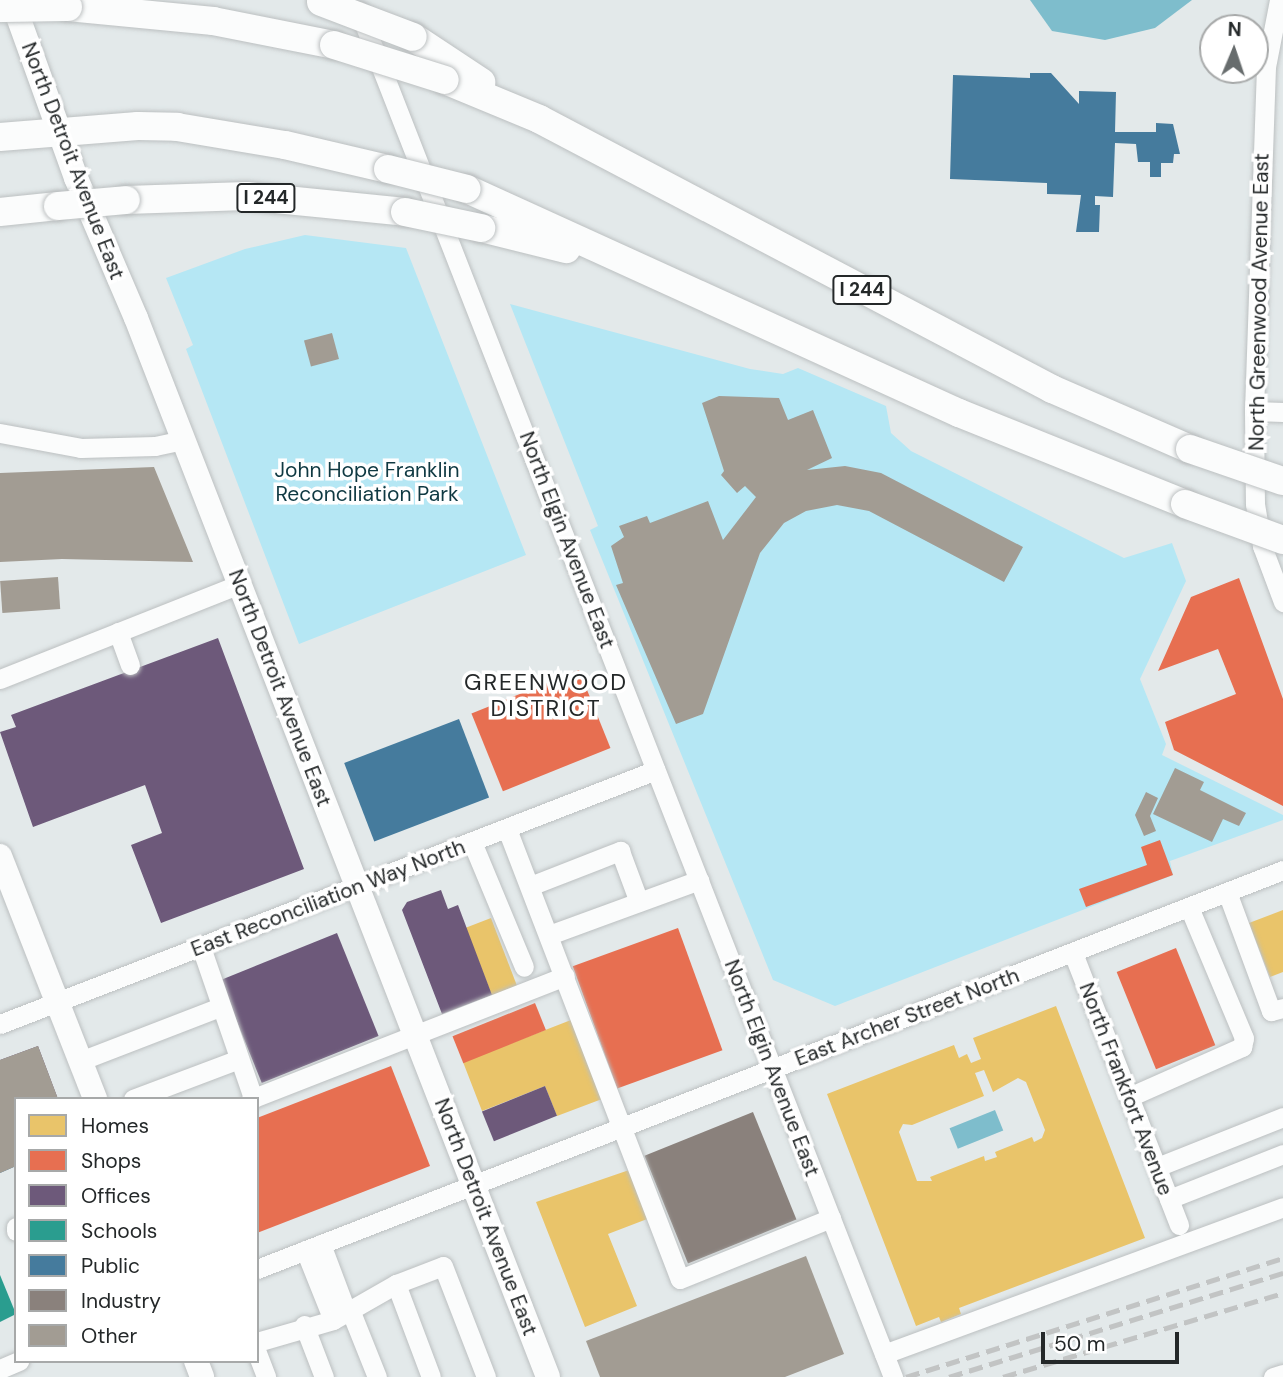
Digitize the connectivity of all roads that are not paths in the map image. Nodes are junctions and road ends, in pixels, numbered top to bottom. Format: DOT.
graph roads {
  1 [pos="12,0"];
  2 [pos="355,0"];
  3 [pos="1279,0"];
  4 [pos="317,1"];
  5 [pos="0,8"];
  6 [pos="539,120"];
  7 [pos="58,131"];
  8 [pos="0,137"];
  9 [pos="0,212"];
  10 [pos="778,330"];
  11 [pos="1254,411"];
  12 [pos="1283,412"];
  13 [pos="0,433"];
  14 [pos="184,440"];
  15 [pos="1283,481"];
  16 [pos="1283,540"];
  17 [pos="240,584"];
  18 [pos="1283,602"];
  19 [pos="118,632"];
  20 [pos="130,665"];
  21 [pos="0,679"];
  22 [pos="656,770"];
  23 [pos="507,829"];
  24 [pos="472,842"];
  25 [pos="0,856"];
  26 [pos="1283,870"];
  27 [pos="699,880"];
  28 [pos="530,886"];
  29 [pos="357,887"];
  30 [pos="1227,892"];
  31 [pos="639,902"];
  32 [pos="1189,907"];
  33 [pos="549,935"];
  34 [pos="201,947"];
  35 [pos="1073,953"];
  36 [pos="524,967"];
  37 [pos="565,976"];
  38 [pos="57,1002"];
  39 [pos="220,1007"];
  40 [pos="1283,1008"];
  41 [pos="0,1024"];
  42 [pos="414,1033"];
  43 [pos="239,1059"];
  44 [pos="80,1061"];
  45 [pos="773,1069"];
  46 [pos="94,1097"];
  47 [pos="138,1097"];
  48 [pos="251,1097"];
  49 [pos="257,1097"];
  50 [pos="1129,1097"];
  51 [pos="1283,1116"];
  52 [pos="624,1127"];
  53 [pos="1283,1154"];
  54 [pos="1157,1167"];
  55 [pos="474,1185"];
  56 [pos="1169,1199"];
  57 [pos="1283,1206"];
  58 [pos="831,1218"];
  59 [pos="1179,1225"];
  60 [pos="313,1247"];
  61 [pos="259,1268"];
  62 [pos="396,1284"];
  63 [pos="344,1315"];
  64 [pos="304,1325"];
  65 [pos="259,1341"];
  66 [pos="884,1354"];
  67 [pos="259,1358"];
  68 [pos="1283,1374"];
  69 [pos="266,1377"];
  70 [pos="324,1377"];
  71 [pos="377,1377"];
  72 [pos="431,1377"];
  73 [pos="486,1377"];
  74 [pos="548,1377"];
  75 [pos="893,1377"];
  76 [pos="1273,1377"];
  1 -- 7 [label="main road, North Detroit Avenue East"];
  2 -- 22 [label="street, North Elgin Avenue East"];
  3 -- 11 [label="street, North Greenwood Avenue East"];
  4 -- 6 [label="highway, bridge"];
  5 -- 6 [label="highway, I 244, bridge"];
  6 -- 15 [label="highway, I 244, bridge"];
  7 -- 8 [label="highway"];
  7 -- 10 [label="highway, bridge"];
  7 -- 14 [label="main road, North Detroit Avenue East"];
  9 -- 10 [label="highway, I 244, bridge"];
  10 -- 16 [label="highway, I 244, bridge"];
  11 -- 12 [label="street"];
  11 -- 18 [label="street, North Greenwood Avenue East"];
  13 -- 14 [label="street"];
  14 -- 17 [label="main road, North Detroit Avenue East"];
  17 -- 19 [label="street"];
  17 -- 29 [label="main road, North Detroit Avenue East"];
  19 -- 20 [label="street"];
  19 -- 21 [label="street"];
  22 -- 23 [label="street, East Reconciliation Way North"];
  22 -- 27 [label="street, North Elgin Avenue East"];
  23 -- 24 [label="street, East Reconciliation Way North"];
  23 -- 28 [label="street"];
  24 -- 29 [label="street, East Reconciliation Way North"];
  24 -- 36 [label="street"];
  25 -- 38 [label="main road"];
  26 -- 30 [label="street, East Archer Street North"];
  27 -- 31 [label="street"];
  27 -- 45 [label="street, North Elgin Avenue East"];
  28 -- 31 [label="street"];
  28 -- 33 [label="street"];
  29 -- 34 [label="street, East Reconciliation Way North"];
  29 -- 42 [label="main road, North Detroit Avenue East"];
  30 -- 32 [label="street, East Archer Street North"];
  30 -- 40 [label="street"];
  31 -- 33 [label="street"];
  32 -- 35 [label="street, East Archer Street North"];
  32 -- 50 [label="street"];
  33 -- 37 [label="street"];
  34 -- 38 [label="street, East Reconciliation Way North"];
  34 -- 39 [label="street"];
  35 -- 45 [label="street, East Archer Street North"];
  35 -- 50 [label="street, North Frankfort Avenue"];
  37 -- 42 [label="street"];
  37 -- 52 [label="street"];
  38 -- 41 [label="street, East Reconciliation Way North"];
  38 -- 44 [label="main road"];
  39 -- 43 [label="street"];
  39 -- 44 [label="street"];
  42 -- 49 [label="street"];
  42 -- 55 [label="main road, North Detroit Avenue East"];
  43 -- 47 [label="street"];
  43 -- 48 [label="street"];
  44 -- 46 [label="main road"];
  45 -- 52 [label="street, East Archer Street North"];
  45 -- 58 [label="street, North Elgin Avenue East"];
  50 -- 54 [label="street, North Frankfort Avenue"];
  51 -- 54 [label="street"];
  52 -- 55 [label="street, East Archer Street North"];
  52 -- 58 [label="street"];
  53 -- 56 [label="street"];
  54 -- 56 [label="street, North Frankfort Avenue"];
  55 -- 60 [label="street, East Archer Street North"];
  55 -- 74 [label="main road, North Detroit Avenue East"];
  56 -- 59 [label="street, North Frankfort Avenue"];
  57 -- 66 [label="street"];
  58 -- 66 [label="street, North Elgin Avenue East"];
  60 -- 61 [label="street, East Archer Street North"];
  60 -- 63 [label="street"];
  62 -- 63 [label="street"];
  62 -- 72 [label="street"];
  62 -- 73 [label="street"];
  63 -- 64 [label="street"];
  63 -- 71 [label="street"];
  64 -- 65 [label="street"];
  64 -- 70 [label="street"];
  66 -- 75 [label="street, North Elgin Avenue East"];
  67 -- 69 [label="street"];
  68 -- 76 [label="street"];
}
